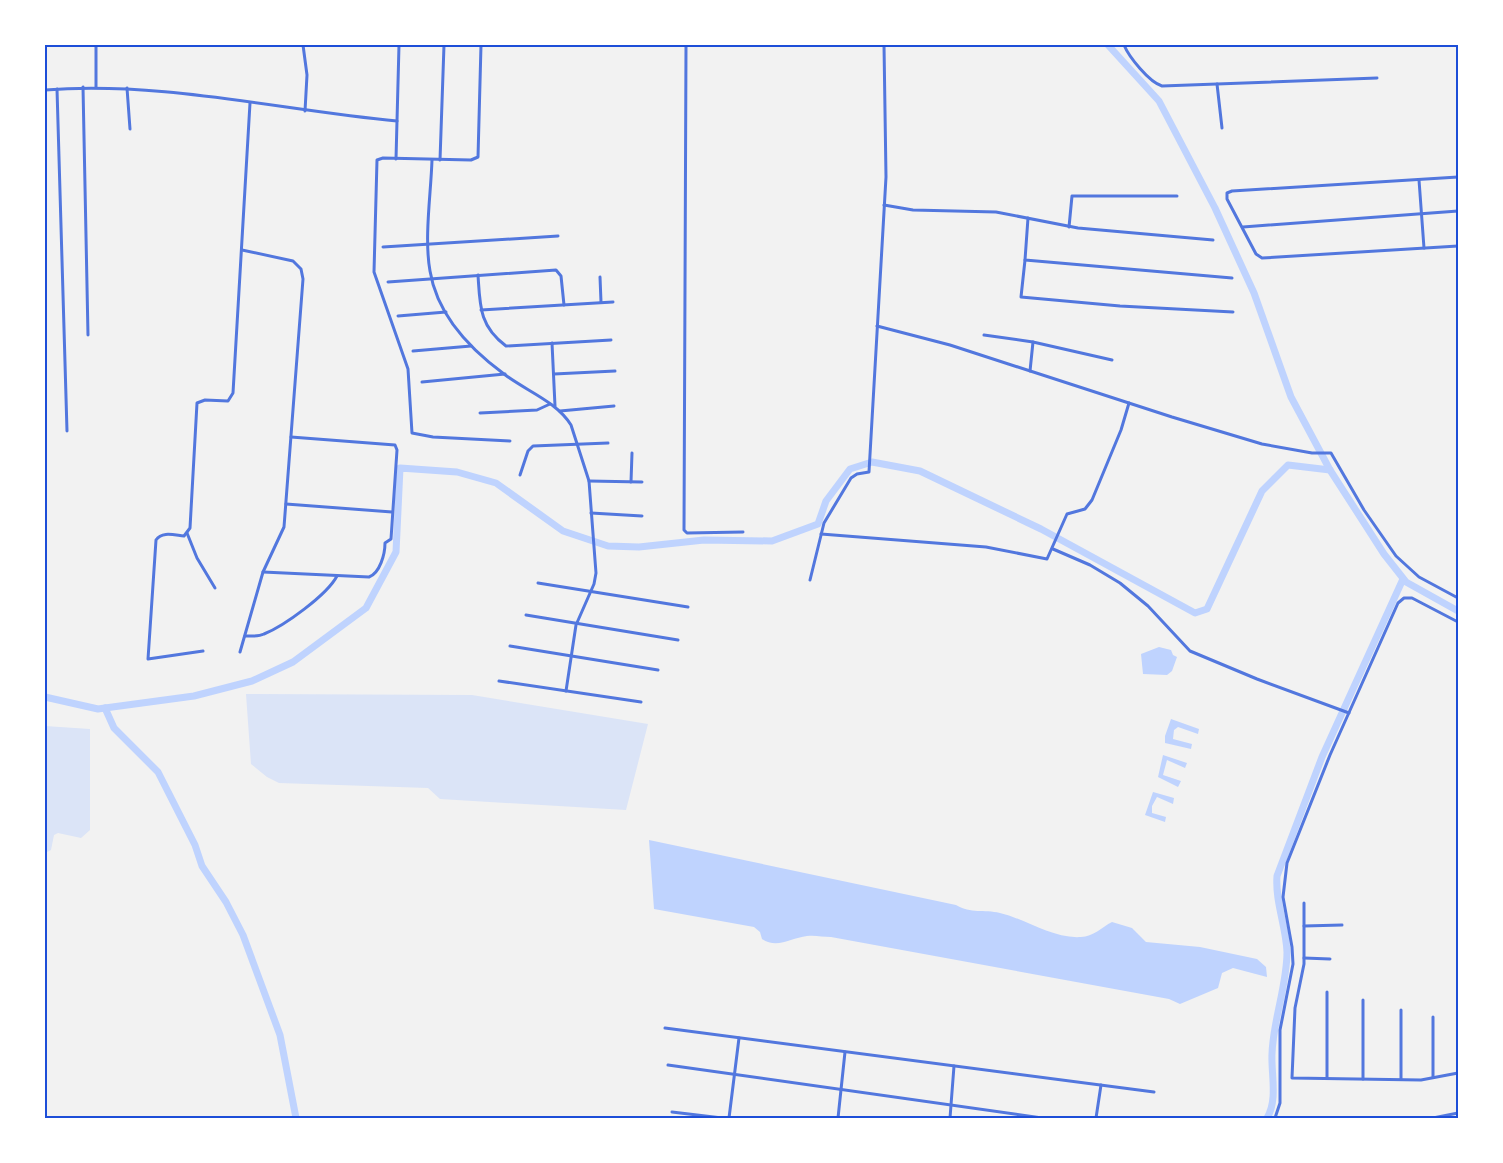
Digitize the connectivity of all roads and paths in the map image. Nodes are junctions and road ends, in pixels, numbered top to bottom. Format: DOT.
graph roads {
  1 [pos="96,45"];
  2 [pos="303,45"];
  3 [pos="399,45"];
  4 [pos="444,45"];
  5 [pos="481,45"];
  6 [pos="686,45"];
  7 [pos="884,45"];
  8 [pos="1124,45"];
  9 [pos="1377,78"];
  10 [pos="1217,84"];
  11 [pos="83,87"];
  12 [pos="96,87"];
  13 [pos="127,88"];
  14 [pos="58,89"];
  15 [pos="45,90"];
  16 [pos="250,103"];
  17 [pos="305,112"];
  18 [pos="397,121"];
  19 [pos="1222,128"];
  20 [pos="130,129"];
  21 [pos="396,159"];
  22 [pos="432,160"];
  23 [pos="440,160"];
  24 [pos="1458,177"];
  25 [pos="1419,180"];
  26 [pos="1177,196"];
  27 [pos="884,205"];
  28 [pos="1458,211"];
  29 [pos="1422,214"];
  30 [pos="1028,218"];
  31 [pos="1243,226"];
  32 [pos="1069,227"];
  33 [pos="558,236"];
  34 [pos="1213,240"];
  35 [pos="428,244"];
  36 [pos="1458,246"];
  37 [pos="383,247"];
  38 [pos="1424,248"];
  39 [pos="242,250"];
  40 [pos="1025,260"];
  41 [pos="478,275"];
  42 [pos="600,277"];
  43 [pos="431,278"];
  44 [pos="1232,278"];
  45 [pos="388,282"];
  46 [pos="601,302"];
  47 [pos="613,302"];
  48 [pos="564,305"];
  49 [pos="481,310"];
  50 [pos="446,312"];
  51 [pos="1233,312"];
  52 [pos="398,316"];
  53 [pos="877,326"];
  54 [pos="88,335"];
  55 [pos="984,335"];
  56 [pos="611,340"];
  57 [pos="1034,342"];
  58 [pos="552,343"];
  59 [pos="471,346"];
  60 [pos="414,351"];
  61 [pos="1112,360"];
  62 [pos="1030,370"];
  63 [pos="615,371"];
  64 [pos="505,374"];
  65 [pos="554,374"];
  66 [pos="422,382"];
  67 [pos="1129,403"];
  68 [pos="550,404"];
  69 [pos="614,406"];
  70 [pos="555,407"];
  71 [pos="560,411"];
  72 [pos="480,412"];
  73 [pos="67,431"];
  74 [pos="291,437"];
  75 [pos="510,441"];
  76 [pos="608,443"];
  77 [pos="577,444"];
  78 [pos="632,454"];
  79 [pos="520,475"];
  80 [pos="589,481"];
  81 [pos="631,482"];
  82 [pos="642,482"];
  83 [pos="286,504"];
  84 [pos="392,512"];
  85 [pos="591,513"];
  86 [pos="642,516"];
  87 [pos="743,532"];
  88 [pos="187,533"];
  89 [pos="821,534"];
  90 [pos="1053,549"];
  91 [pos="263,572"];
  92 [pos="337,576"];
  93 [pos="810,580"];
  94 [pos="538,584"];
  95 [pos="215,588"];
  96 [pos="590,592"];
  97 [pos="1458,598"];
  98 [pos="688,607"];
  99 [pos="526,615"];
  100 [pos="1458,622"];
  101 [pos="576,625"];
  102 [pos="245,636"];
  103 [pos="678,640"];
  104 [pos="510,646"];
  105 [pos="203,651"];
  106 [pos="240,652"];
  107 [pos="570,656"];
  108 [pos="658,670"];
  109 [pos="499,681"];
  110 [pos="566,691"];
  111 [pos="641,702"];
  112 [pos="1349,713"];
  113 [pos="1304,903"];
  114 [pos="1342,925"];
  115 [pos="1304,926"];
  116 [pos="1304,958"];
  117 [pos="1330,958"];
  118 [pos="1327,992"];
  119 [pos="1363,1000"];
  120 [pos="1401,1010"];
  121 [pos="1434,1017"];
  122 [pos="665,1028"];
  123 [pos="739,1038"];
  124 [pos="845,1052"];
  125 [pos="668,1065"];
  126 [pos="954,1066"];
  127 [pos="1458,1073"];
  128 [pos="733,1074"];
  129 [pos="1433,1077"];
  130 [pos="1327,1078"];
  131 [pos="1363,1079"];
  132 [pos="1401,1079"];
  133 [pos="1102,1085"];
  134 [pos="840,1089"];
  135 [pos="1154,1092"];
  136 [pos="951,1105"];
  137 [pos="672,1112"];
  138 [pos="1458,1113"];
  139 [pos="722,1118"];
  140 [pos="729,1118"];
  141 [pos="838,1118"];
  142 [pos="950,1118"];
  143 [pos="1042,1118"];
  144 [pos="1096,1118"];
  145 [pos="1275,1118"];
  146 [pos="1433,1118"];
  1 -- 12 [label="street"];
  2 -- 17 [label="street"];
  3 -- 18 [label="street"];
  4 -- 23 [label="street"];
  5 -- 23 [label="street"];
  6 -- 87 [label="street"];
  7 -- 27 [label="street"];
  8 -- 10 [label="street"];
  9 -- 10 [label="street"];
  10 -- 19 [label="street"];
  11 -- 12 [label="street"];
  11 -- 14 [label="street"];
  11 -- 54 [label="street"];
  12 -- 13 [label="street"];
  13 -- 16 [label="street"];
  13 -- 20 [label="street"];
  14 -- 15 [label="street"];
  14 -- 73 [label="street"];
  16 -- 17 [label="street"];
  16 -- 39 [label="street"];
  17 -- 18 [label="street"];
  18 -- 21 [label="street"];
  21 -- 22 [label="street"];
  21 -- 75 [label="street"];
  22 -- 23 [label="street"];
  22 -- 35 [label="street"];
  24 -- 25 [label="street"];
  25 -- 29 [label="street"];
  25 -- 31 [label="street"];
  26 -- 32 [label="street"];
  27 -- 30 [label="street"];
  27 -- 53 [label="street"];
  28 -- 29 [label="street"];
  29 -- 31 [label="street"];
  29 -- 38 [label="street"];
  30 -- 32 [label="street"];
  30 -- 40 [label="street"];
  31 -- 38 [label="street"];
  32 -- 34 [label="street"];
  33 -- 35 [label="street"];
  35 -- 37 [label="street"];
  35 -- 43 [label="street"];
  36 -- 38 [label="street"];
  39 -- 74 [label="street"];
  39 -- 88 [label="street"];
  40 -- 44 [label="street"];
  40 -- 51 [label="street"];
  41 -- 43 [label="street"];
  41 -- 48 [label="street"];
  41 -- 49 [label="street"];
  42 -- 46 [label="street"];
  43 -- 45 [label="street"];
  43 -- 50 [label="street"];
  46 -- 47 [label="street"];
  46 -- 48 [label="street"];
  48 -- 49 [label="street"];
  49 -- 58 [label="street"];
  50 -- 52 [label="street"];
  50 -- 59 [label="street"];
  53 -- 62 [label="street"];
  53 -- 89 [label="street"];
  55 -- 57 [label="street"];
  56 -- 58 [label="street"];
  57 -- 61 [label="street"];
  57 -- 62 [label="street"];
  58 -- 65 [label="street"];
  59 -- 60 [label="street"];
  59 -- 64 [label="street"];
  62 -- 67 [label="street"];
  63 -- 65 [label="street"];
  64 -- 66 [label="street"];
  64 -- 68 [label="street"];
  65 -- 70 [label="street"];
  67 -- 90 [label="street"];
  67 -- 97 [label="street"];
  68 -- 70 [label="street"];
  68 -- 72 [label="street"];
  69 -- 71 [label="street"];
  70 -- 71 [label="street"];
  71 -- 77 [label="street"];
  74 -- 83 [label="street"];
  74 -- 84 [label="street"];
  76 -- 77 [label="street"];
  77 -- 79 [label="street"];
  77 -- 80 [label="street"];
  78 -- 81 [label="street"];
  80 -- 81 [label="street"];
  80 -- 85 [label="street"];
  81 -- 82 [label="street"];
  83 -- 84 [label="street"];
  83 -- 91 [label="street"];
  84 -- 92 [label="street"];
  85 -- 86 [label="street"];
  85 -- 96 [label="street"];
  88 -- 95 [label="street"];
  88 -- 105 [label="street"];
  89 -- 90 [label="street"];
  89 -- 93 [label="street"];
  90 -- 112 [label="street"];
  91 -- 92 [label="street"];
  91 -- 102 [label="street"];
  92 -- 102 [label="street"];
  94 -- 96 [label="street"];
  96 -- 98 [label="street"];
  96 -- 101 [label="street"];
  99 -- 101 [label="street"];
  100 -- 112 [label="street"];
  101 -- 103 [label="street"];
  101 -- 107 [label="street"];
  102 -- 106 [label="street"];
  104 -- 107 [label="street"];
  107 -- 108 [label="street"];
  107 -- 110 [label="street"];
  109 -- 110 [label="street"];
  110 -- 111 [label="street"];
  112 -- 145 [label="street"];
  113 -- 115 [label="street"];
  114 -- 115 [label="street"];
  115 -- 116 [label="street"];
  116 -- 117 [label="street"];
  116 -- 130 [label="street"];
  118 -- 130 [label="street"];
  119 -- 131 [label="street"];
  120 -- 132 [label="street"];
  121 -- 129 [label="street"];
  122 -- 123 [label="street"];
  123 -- 124 [label="street"];
  123 -- 128 [label="street"];
  124 -- 126 [label="street"];
  124 -- 134 [label="street"];
  125 -- 128 [label="street"];
  126 -- 133 [label="street"];
  126 -- 136 [label="street"];
  127 -- 129 [label="street"];
  128 -- 134 [label="street"];
  128 -- 140 [label="street"];
  129 -- 132 [label="street"];
  130 -- 131 [label="street"];
  131 -- 132 [label="street"];
  133 -- 135 [label="street"];
  133 -- 144 [label="street"];
  134 -- 136 [label="street"];
  134 -- 141 [label="street"];
  136 -- 142 [label="street"];
  136 -- 143 [label="street"];
  137 -- 139 [label="street"];
  138 -- 146 [label="street"];
}
